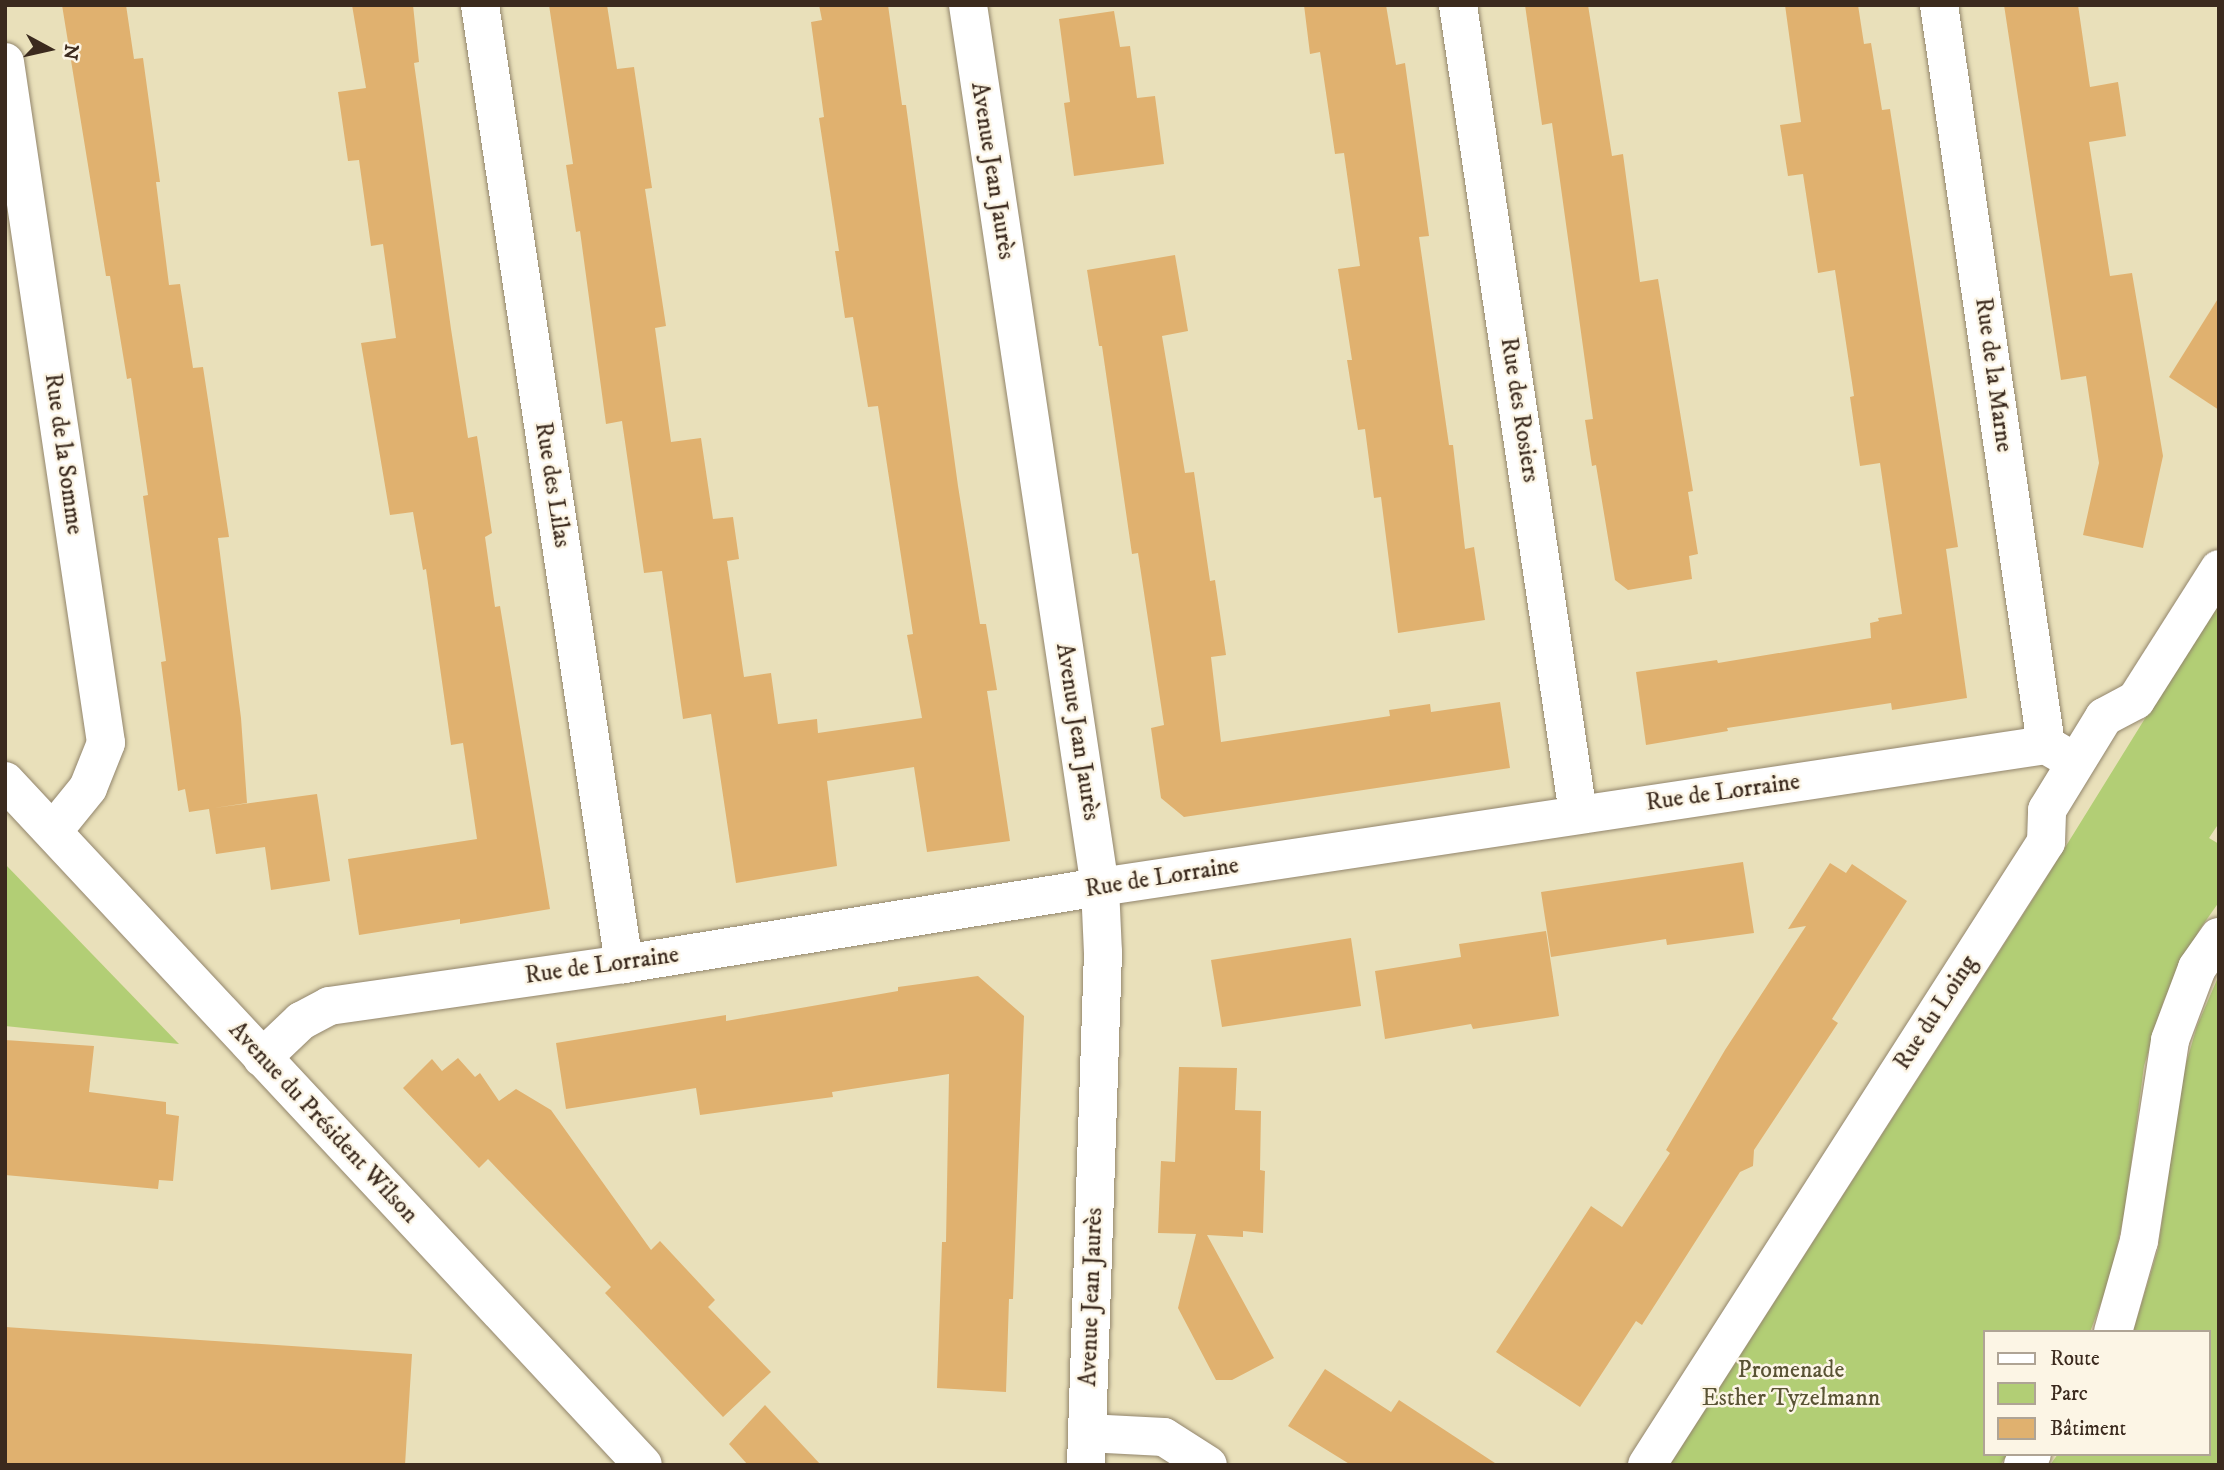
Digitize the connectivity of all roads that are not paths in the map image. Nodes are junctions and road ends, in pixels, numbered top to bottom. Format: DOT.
graph roads {
  1 [pos="480,5"];
  2 [pos="968,5"];
  3 [pos="1458,5"];
  4 [pos="1939,5"];
  5 [pos="5,62"];
  6 [pos="2219,569"];
  7 [pos="2061,754"];
  8 [pos="5,781"];
  9 [pos="1578,814"];
  10 [pos="53,831"];
  11 [pos="1100,887"];
  12 [pos="2219,937"];
  13 [pos="624,964"];
  14 [pos="262,1058"];
  15 [pos="2113,1330"];
  16 [pos="1086,1449"];
  17 [pos="643,1465"];
  18 [pos="1208,1465"];
  19 [pos="1647,1465"];
  1 -- 13 [label="street, Rue des Lilas"];
  2 -- 11 [label="street, Avenue Jean Jaurès"];
  3 -- 9 [label="street, Rue des Rosiers"];
  4 -- 7 [label="street, Rue de la Marne"];
  5 -- 10 [label="street, Rue de la Somme"];
  6 -- 7 [label="street, Rue du Loing"];
  7 -- 9 [label="street, Rue de Lorraine"];
  7 -- 19 [label="street, Rue du Loing"];
  8 -- 10 [label="street, Avenue du Président Wilson"];
  9 -- 11 [label="street, Rue de Lorraine"];
  10 -- 14 [label="street, Avenue du Président Wilson"];
  11 -- 13 [label="street, Rue de Lorraine"];
  11 -- 16 [label="street, Avenue Jean Jaurès"];
  12 -- 15 [label="street"];
  13 -- 14 [label="street, Rue de Lorraine"];
  14 -- 17 [label="street, Avenue du Président Wilson"];
  16 -- 18 [label="street"];
}
